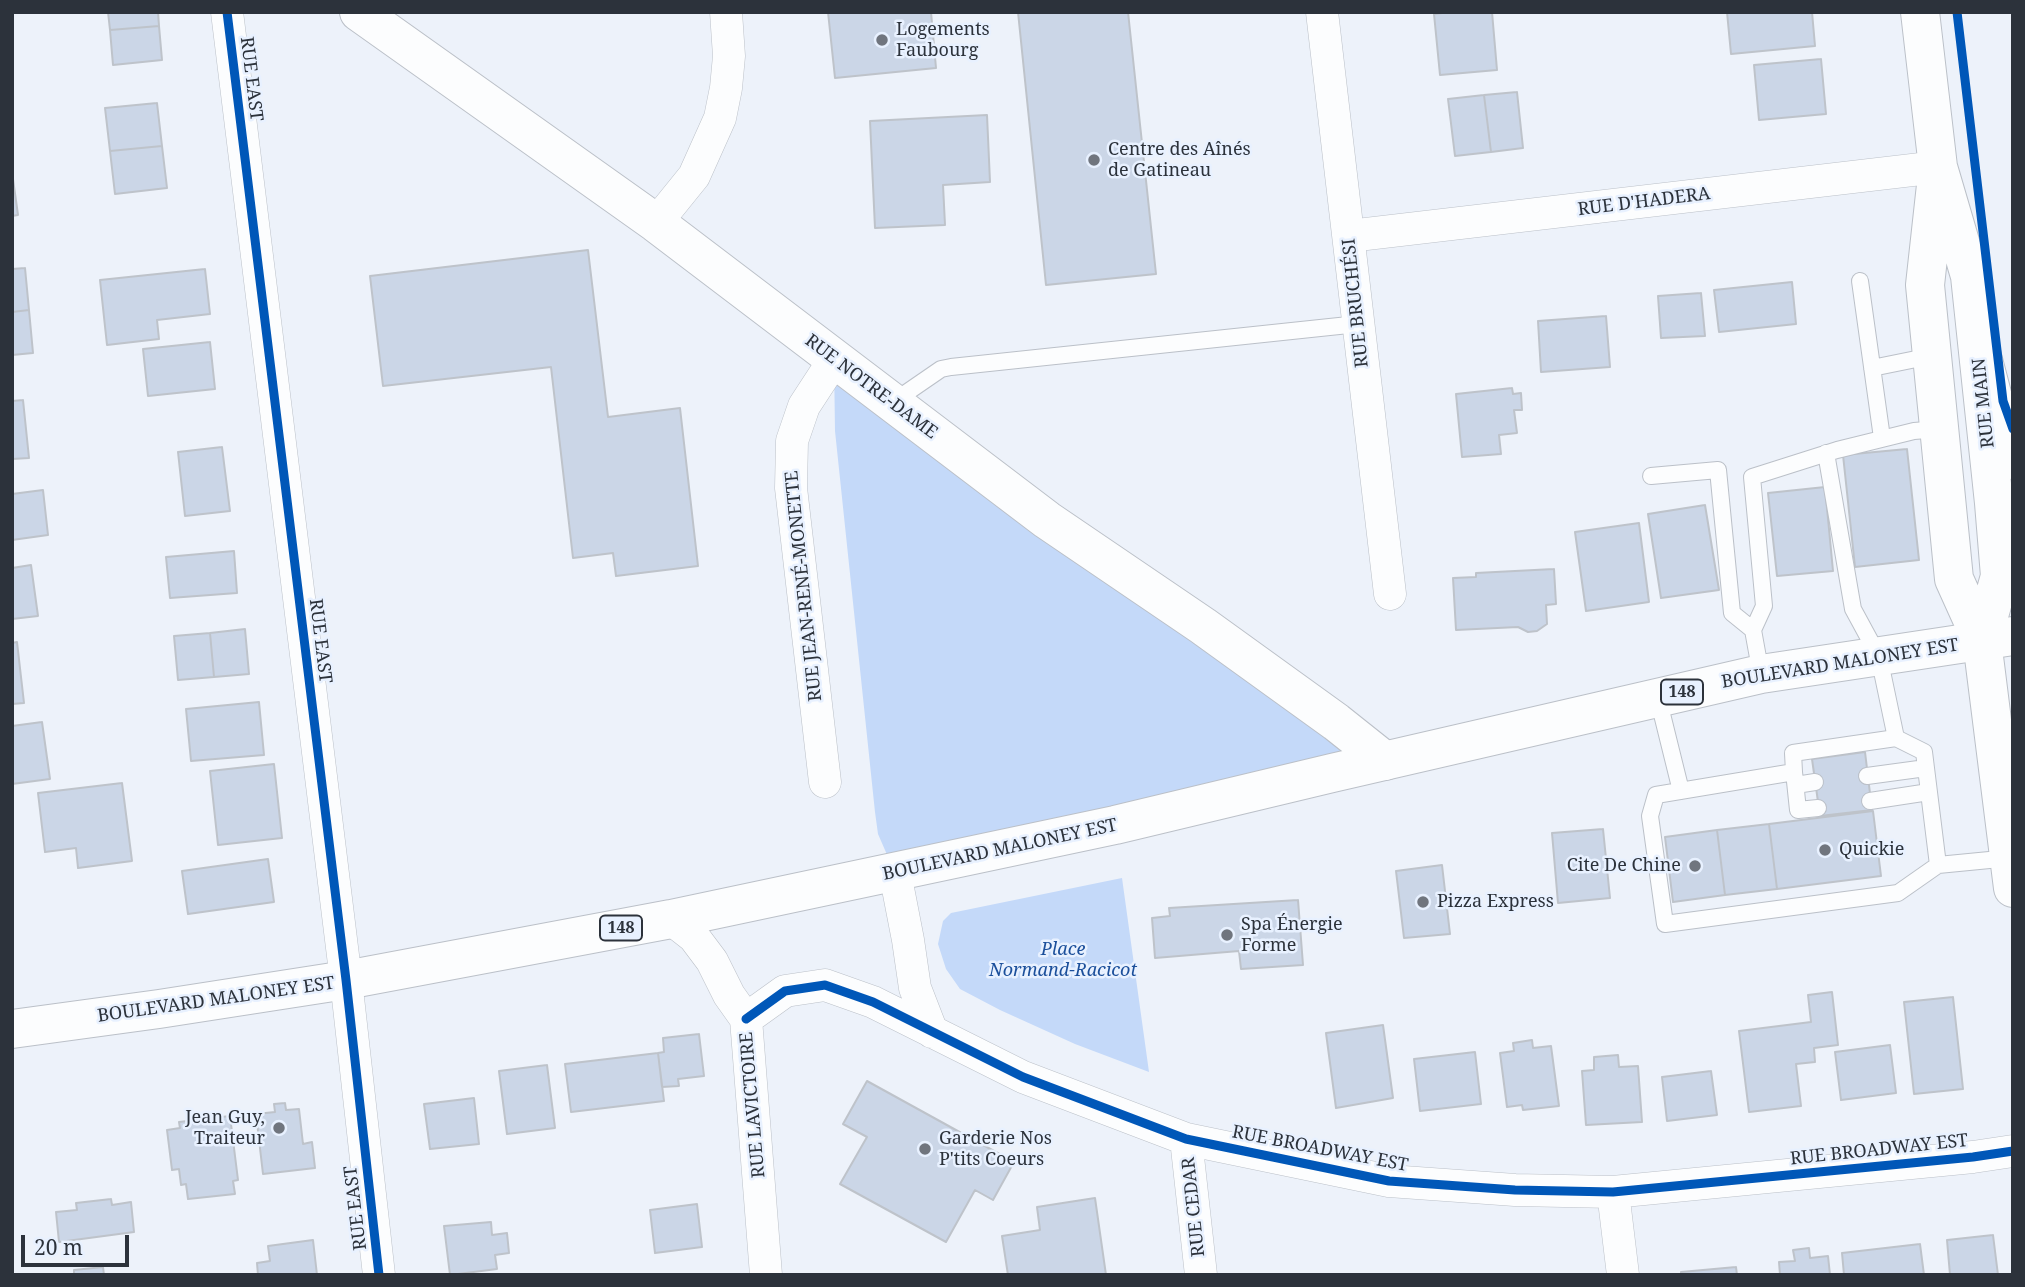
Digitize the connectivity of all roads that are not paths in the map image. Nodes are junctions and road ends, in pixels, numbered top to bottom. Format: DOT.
graph roads {
  1 [pos="227,12"];
  2 [pos="359,12"];
  3 [pos="726,12"];
  4 [pos="1322,12"];
  5 [pos="1920,12"];
  6 [pos="1938,167"];
  7 [pos="656,223"];
  8 [pos="1349,236"];
  9 [pos="1860,281"];
  10 [pos="1358,324"];
  11 [pos="1977,337"];
  12 [pos="1932,356"];
  13 [pos="834,360"];
  14 [pos="1872,368"];
  15 [pos="893,402"];
  16 [pos="1939,429"];
  17 [pos="1882,438"];
  18 [pos="1826,453"];
  19 [pos="2013,460"];
  20 [pos="1651,477"];
  21 [pos="1390,594"];
  22 [pos="1753,630"];
  23 [pos="1997,639"];
  24 [pos="1879,657"];
  25 [pos="1761,674"];
  26 [pos="1658,698"];
  27 [pos="1896,738"];
  28 [pos="1385,761"];
  29 [pos="1926,768"];
  30 [pos="1867,776"];
  31 [pos="1795,778"];
  32 [pos="825,782"];
  33 [pos="1815,782"];
  34 [pos="1681,791"];
  35 [pos="1929,792"];
  36 [pos="1870,801"];
  37 [pos="1818,808"];
  38 [pos="1938,865"];
  39 [pos="2011,868"];
  40 [pos="895,873"];
  41 [pos="671,919"];
  42 [pos="346,981"];
  43 [pos="746,1019"];
  44 [pos="12,1029"];
  45 [pos="932,1032"];
  46 [pos="1186,1139"];
  47 [pos="2013,1151"];
  48 [pos="1613,1192"];
  49 [pos="379,1275"];
  50 [pos="766,1275"];
  51 [pos="1201,1275"];
  52 [pos="1623,1275"];
  1 -- 42 [label="street, RUE EAST"];
  2 -- 7 [label="street, RUE NOTRE-DAME"];
  3 -- 7 [label="street"];
  4 -- 8 [label="street, RUE BRUCHÉSI"];
  5 -- 6 [label="street, RUE MAIN"];
  6 -- 8 [label="street, RUE D'HADERA"];
  6 -- 11 [label="street, RUE MAIN"];
  6 -- 12 [label="street, RUE MAIN"];
  7 -- 13 [label="street, RUE NOTRE-DAME"];
  8 -- 10 [label="street, RUE BRUCHÉSI"];
  9 -- 14 [label="lane"];
  10 -- 15 [label="lane"];
  10 -- 21 [label="street, RUE BRUCHÉSI"];
  11 -- 19 [label="street"];
  11 -- 23 [label="street, RUE MAIN"];
  12 -- 14 [label="lane"];
  12 -- 16 [label="street, RUE MAIN"];
  13 -- 15 [label="street, RUE NOTRE-DAME"];
  13 -- 32 [label="street, RUE JEAN-RENÉ-MONETTE"];
  14 -- 17 [label="lane"];
  15 -- 28 [label="street, RUE NOTRE-DAME"];
  16 -- 17 [label="lane"];
  16 -- 23 [label="street, RUE MAIN"];
  17 -- 18 [label="lane"];
  18 -- 22 [label="lane"];
  18 -- 24 [label="lane"];
  20 -- 22 [label="lane"];
  22 -- 25 [label="lane"];
  23 -- 24 [label="street, BOULEVARD MALONEY EST / 148"];
  23 -- 39 [label="street, RUE MAIN"];
  24 -- 25 [label="street, BOULEVARD MALONEY EST / 148"];
  24 -- 27 [label="lane"];
  25 -- 26 [label="street, BOULEVARD MALONEY EST / 148"];
  26 -- 28 [label="street, BOULEVARD MALONEY EST / 148"];
  26 -- 34 [label="lane"];
  27 -- 29 [label="lane"];
  27 -- 31 [label="lane"];
  28 -- 40 [label="street, BOULEVARD MALONEY EST / 148"];
  29 -- 30 [label="lane"];
  29 -- 35 [label="lane"];
  31 -- 33 [label="lane"];
  31 -- 34 [label="lane"];
  31 -- 37 [label="lane"];
  34 -- 38 [label="lane"];
  35 -- 36 [label="lane"];
  35 -- 38 [label="lane"];
  38 -- 39 [label="lane"];
  40 -- 41 [label="street, BOULEVARD MALONEY EST / 148"];
  40 -- 45 [label="street"];
  41 -- 42 [label="street, BOULEVARD MALONEY EST / 148"];
  41 -- 43 [label="street, RUE LAVICTOIRE"];
  42 -- 44 [label="street, BOULEVARD MALONEY EST / 148"];
  42 -- 49 [label="street, RUE EAST"];
  43 -- 45 [label="street, RUE BROADWAY EST"];
  43 -- 50 [label="street, RUE LAVICTOIRE"];
  45 -- 46 [label="street, RUE BROADWAY EST"];
  46 -- 48 [label="street, RUE BROADWAY EST"];
  46 -- 51 [label="street, RUE CEDAR"];
  47 -- 48 [label="street, RUE BROADWAY EST"];
  48 -- 52 [label="street"];
}
